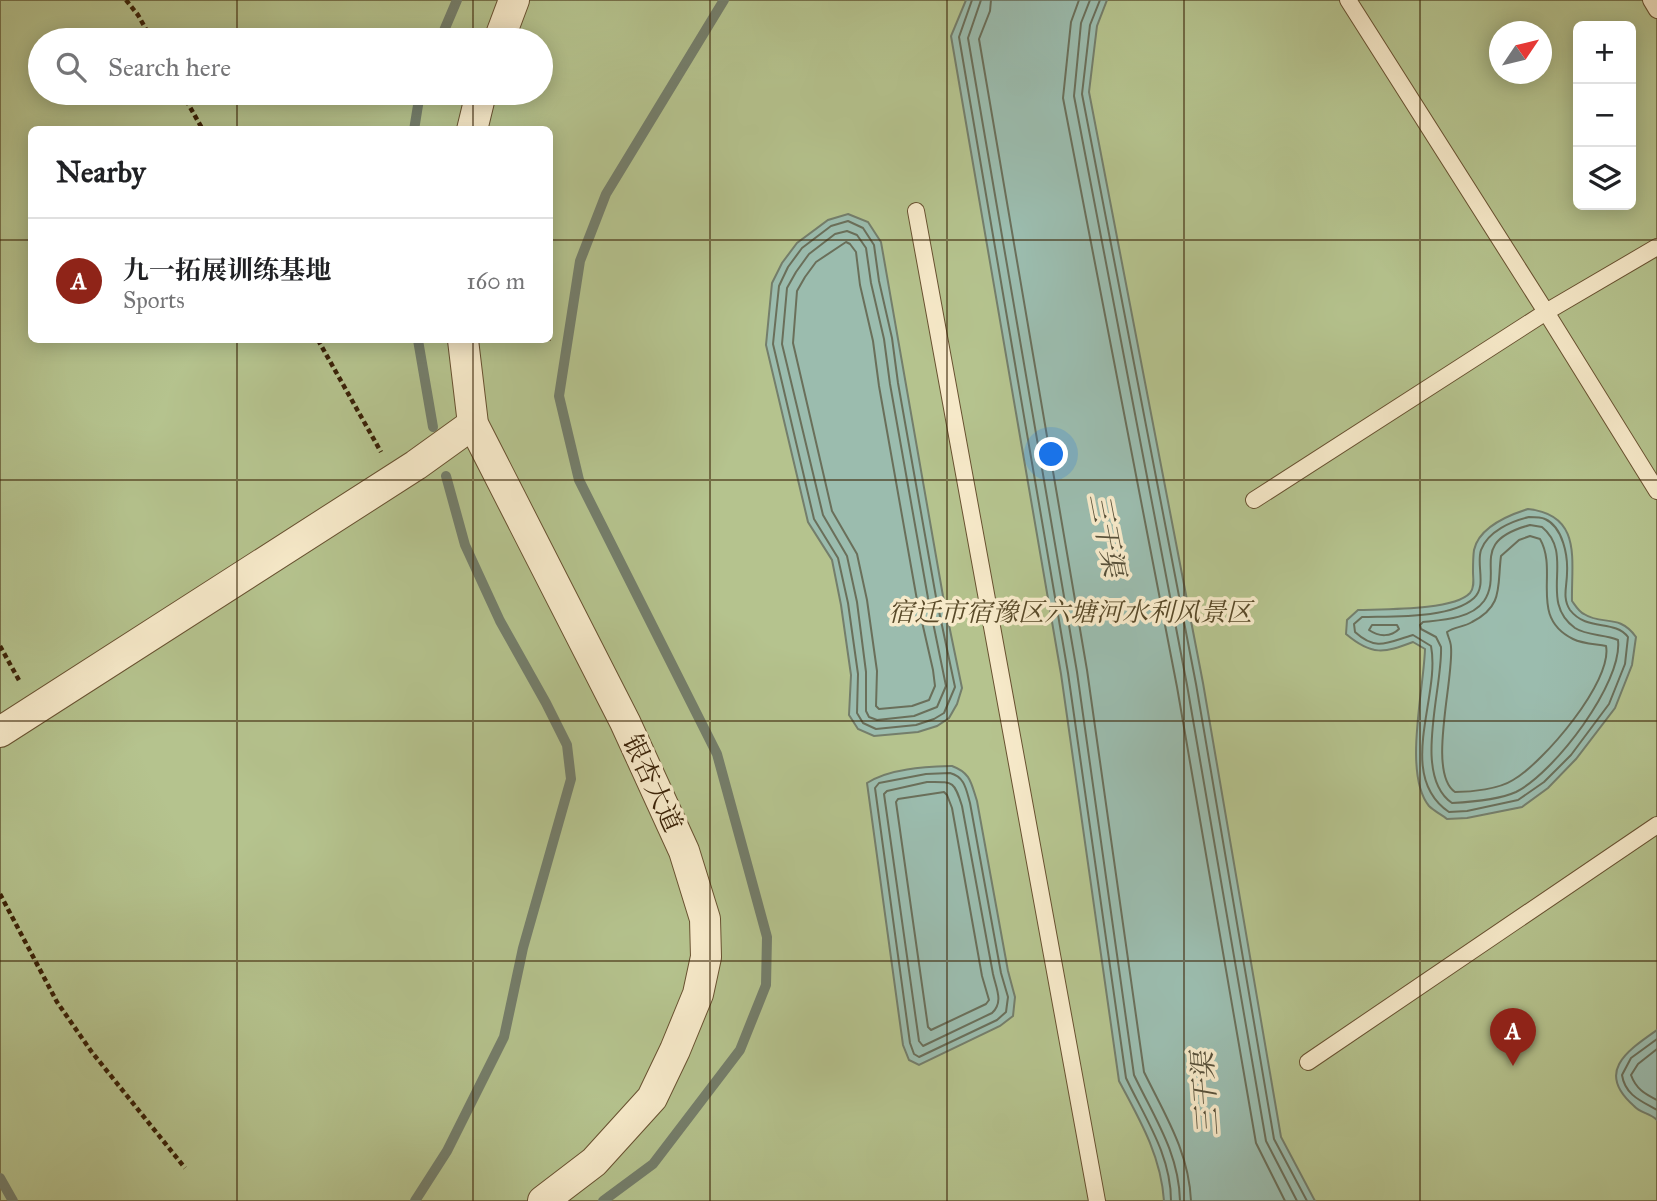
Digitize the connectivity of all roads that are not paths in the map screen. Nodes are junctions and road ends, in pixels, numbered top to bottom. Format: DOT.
graph roads {
  1 [pos="514,0"];
  2 [pos="1348,0"];
  3 [pos="1651,0"];
  4 [pos="1657,10"];
  5 [pos="504,28"];
  6 [pos="478,105"];
  7 [pos="473,126"];
  8 [pos="916,211"];
  9 [pos="1657,247"];
  10 [pos="1546,313"];
  11 [pos="463,343"];
  12 [pos="473,424"];
  13 [pos="1657,491"];
  14 [pos="1254,500"];
  15 [pos="0,732"];
  16 [pos="1657,825"];
  17 [pos="1308,1062"];
  18 [pos="543,1201"];
  19 [pos="1097,1201"];
  1 -- 5 [label="street"];
  2 -- 10 [label="lane"];
  3 -- 4 [label="lane"];
  6 -- 7 [label="street"];
  8 -- 19 [label="lane"];
  9 -- 10 [label="lane"];
  10 -- 13 [label="lane"];
  10 -- 14 [label="lane"];
  11 -- 12 [label="street, 银杏大道"];
  12 -- 15 [label="street"];
  12 -- 18 [label="street, 银杏大道"];
  16 -- 17 [label="lane"];
}
